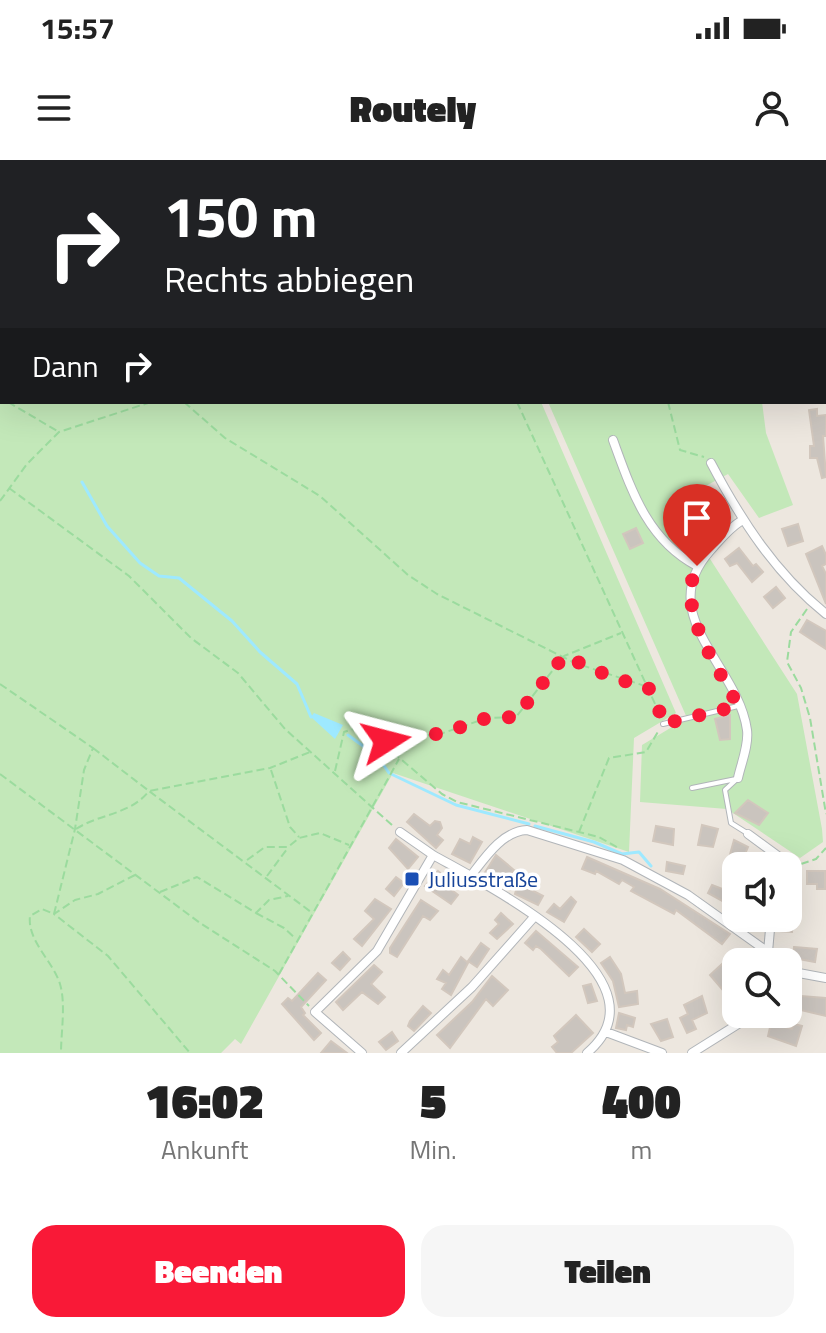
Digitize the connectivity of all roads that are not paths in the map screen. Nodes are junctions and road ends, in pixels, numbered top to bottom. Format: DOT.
graph roads {
  1 [pos="613,440"];
  2 [pos="711,463"];
  3 [pos="741,521"];
  4 [pos="697,566"];
  5 [pos="826,614"];
  6 [pos="738,706"];
  7 [pos="663,724"];
  8 [pos="738,778"];
  9 [pos="692,788"];
  10 [pos="400,832"];
  11 [pos="748,834"];
  12 [pos="773,852"];
  13 [pos="433,855"];
  14 [pos="470,877"];
  15 [pos="535,916"];
  16 [pos="762,948"];
  17 [pos="802,974"];
  18 [pos="826,978"];
  19 [pos="732,1028"];
  20 [pos="606,1032"];
  21 [pos="362,1053"];
  22 [pos="401,1053"];
  23 [pos="587,1053"];
  24 [pos="662,1053"];
  25 [pos="692,1053"];
  1 -- 4 [label="street"];
  2 -- 3 [label="street"];
  3 -- 4 [label="street"];
  3 -- 5 [label="street"];
  4 -- 6 [label="street"];
  6 -- 7 [label="lane"];
  6 -- 8 [label="street"];
  8 -- 9 [label="lane"];
  8 -- 11 [label="lane"];
  10 -- 13 [label="street"];
  11 -- 12 [label="street"];
  13 -- 14 [label="street"];
  13 -- 21 [label="street"];
  14 -- 15 [label="street"];
  14 -- 16 [label="street"];
  15 -- 20 [label="street"];
  15 -- 22 [label="street"];
  17 -- 18 [label="street"];
  19 -- 25 [label="street"];
  20 -- 23 [label="street"];
  20 -- 24 [label="street"];
}
